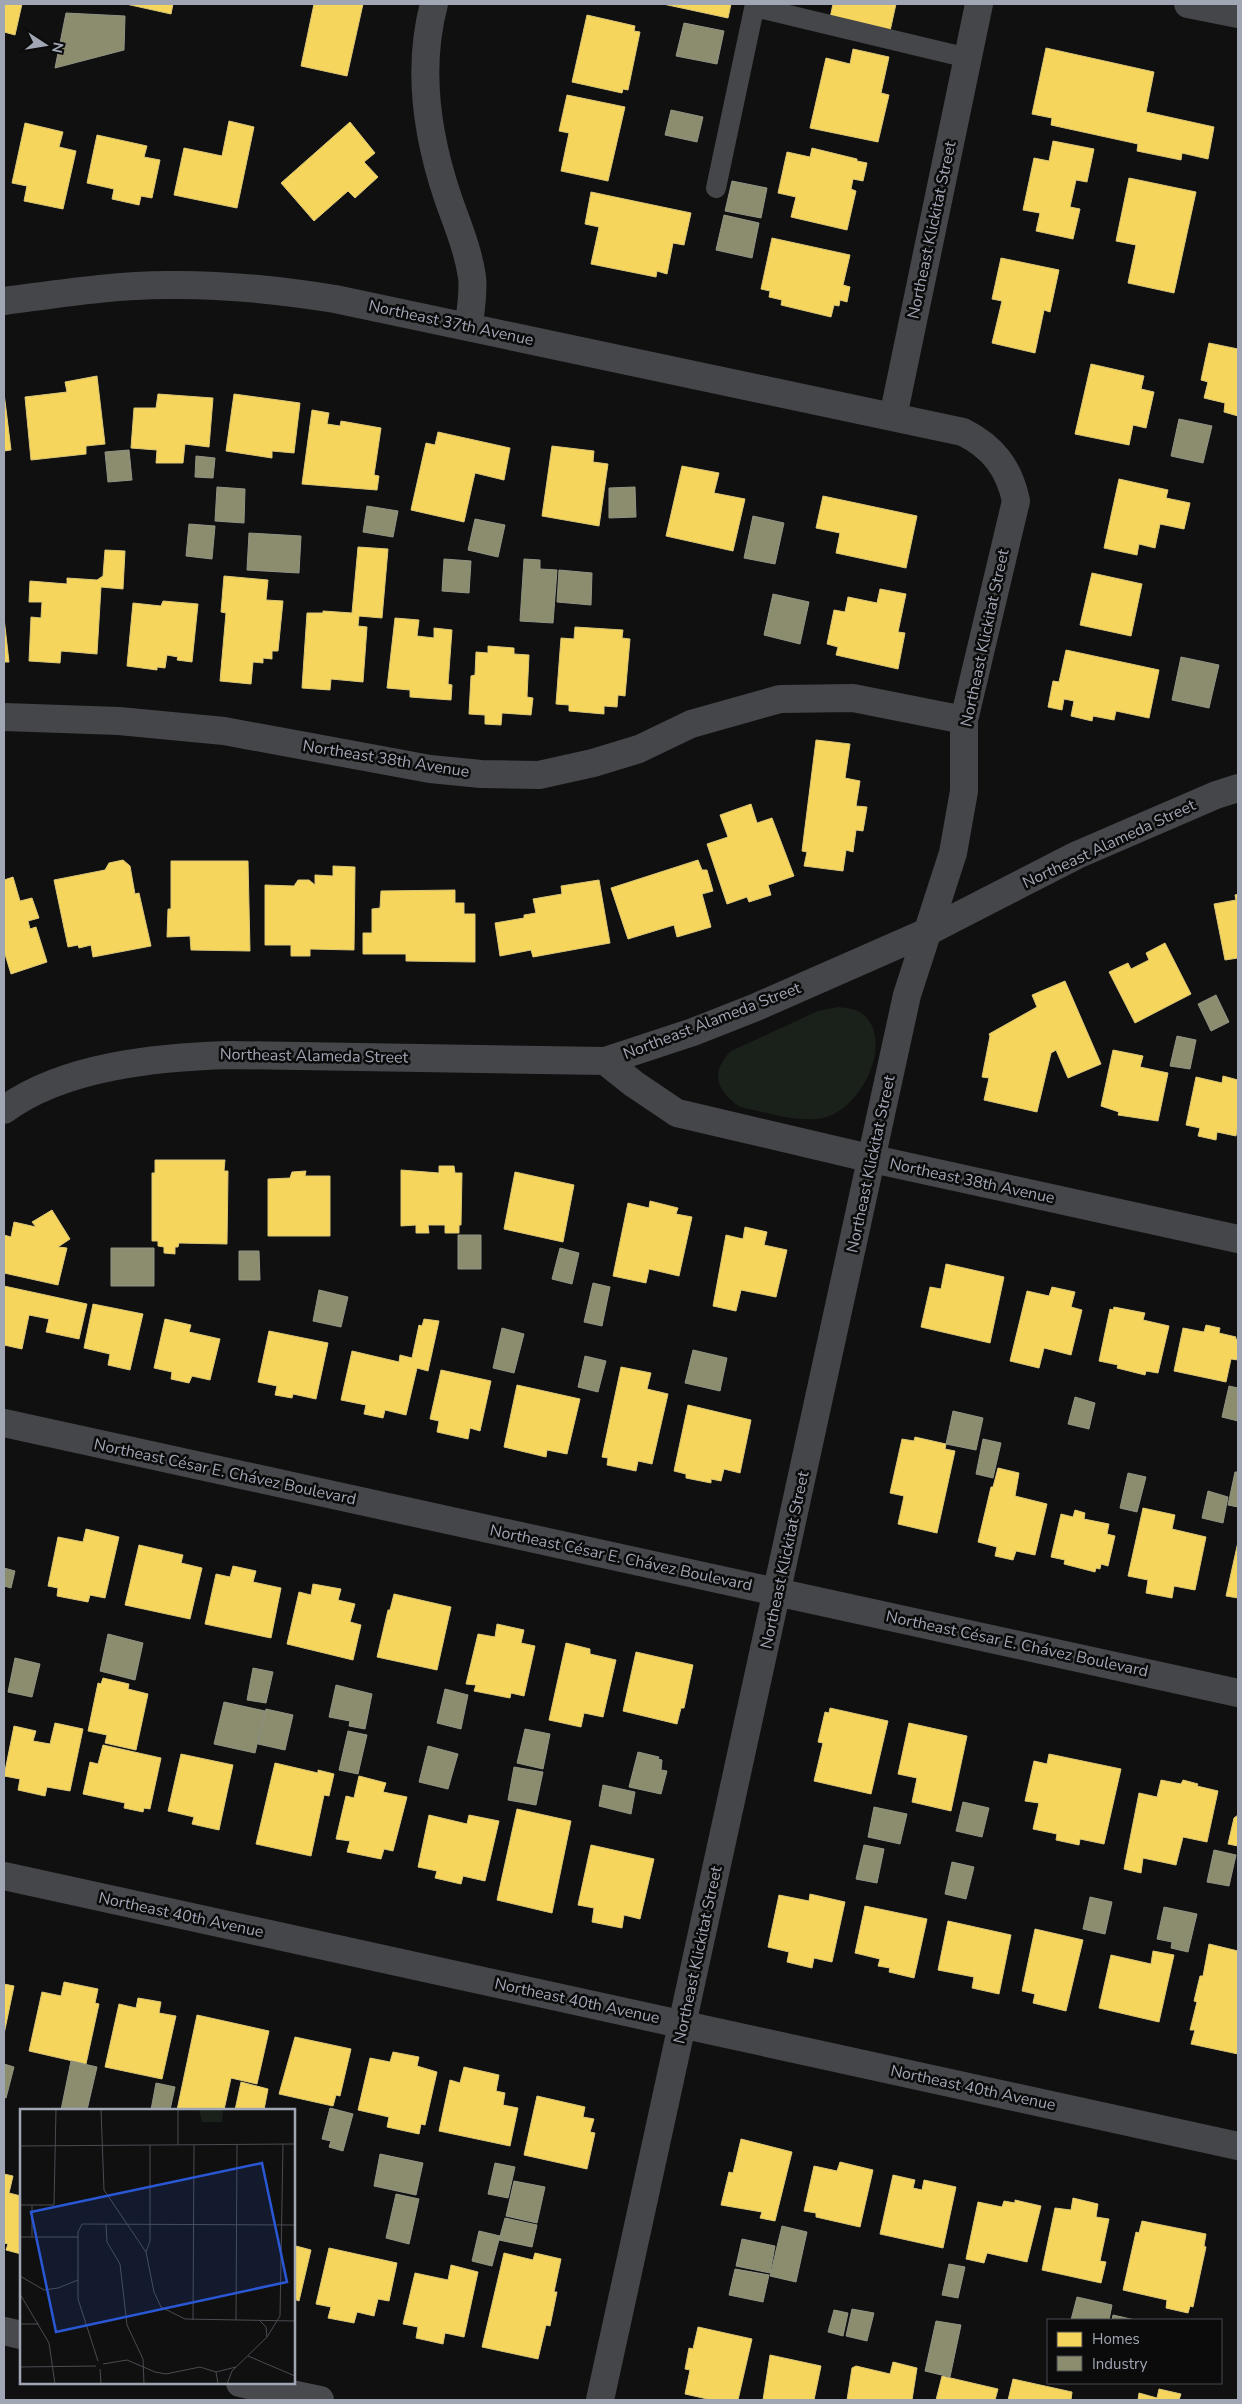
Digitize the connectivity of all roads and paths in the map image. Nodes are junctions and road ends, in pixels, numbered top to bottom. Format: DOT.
graph roads {
  1 [pos="434,4"];
  2 [pos="979,4"];
  3 [pos="1188,4"];
  4 [pos="755,5"];
  5 [pos="1238,14"];
  6 [pos="968,58"];
  7 [pos="716,188"];
  8 [pos="4,301"];
  9 [pos="469,327"];
  10 [pos="893,417"];
  11 [pos="4,718"];
  12 [pos="964,720"];
  13 [pos="1238,788"];
  14 [pos="928,932"];
  15 [pos="605,1061"];
  16 [pos="4,1110"];
  17 [pos="873,1159"];
  18 [pos="1238,1238"];
  19 [pos="4,1423"];
  20 [pos="778,1593"];
  21 [pos="1238,1693"];
  22 [pos="4,1876"];
  23 [pos="683,2024"];
  24 [pos="1238,2146"];
  25 [pos="4,2331"];
  26 [pos="20,2335"];
  27 [pos="245,2384"];
  28 [pos="320,2400"];
  29 [pos="600,2400"];
  1 -- 9 [label="street"];
  2 -- 6 [label="street, Northeast Klickitat Street"];
  3 -- 5 [label="street"];
  4 -- 6 [label="lane"];
  4 -- 7 [label="lane"];
  6 -- 10 [label="street, Northeast Klickitat Street"];
  8 -- 9 [label="street, Northeast 37th Avenue"];
  9 -- 10 [label="street, Northeast 37th Avenue"];
  10 -- 12 [label="street, Northeast Klickitat Street"];
  11 -- 12 [label="street, Northeast 38th Avenue"];
  12 -- 14 [label="street, Northeast Klickitat Street"];
  13 -- 14 [label="street, Northeast Alameda Street"];
  14 -- 15 [label="street, Northeast Alameda Street"];
  14 -- 17 [label="street, Northeast Klickitat Street"];
  15 -- 16 [label="street, Northeast Alameda Street"];
  15 -- 17 [label="street, Northeast 38th Avenue"];
  17 -- 18 [label="street, Northeast 38th Avenue"];
  17 -- 20 [label="street, Northeast Klickitat Street"];
  19 -- 20 [label="street, Northeast César E. Chávez Boulevard"];
  20 -- 21 [label="street, Northeast César E. Chávez Boulevard"];
  20 -- 23 [label="street, Northeast Klickitat Street"];
  22 -- 23 [label="street, Northeast 40th Avenue"];
  23 -- 24 [label="street, Northeast 40th Avenue"];
  23 -- 29 [label="street, Northeast Klickitat Street"];
  25 -- 26 [label="street"];
  27 -- 28 [label="street"];
}
